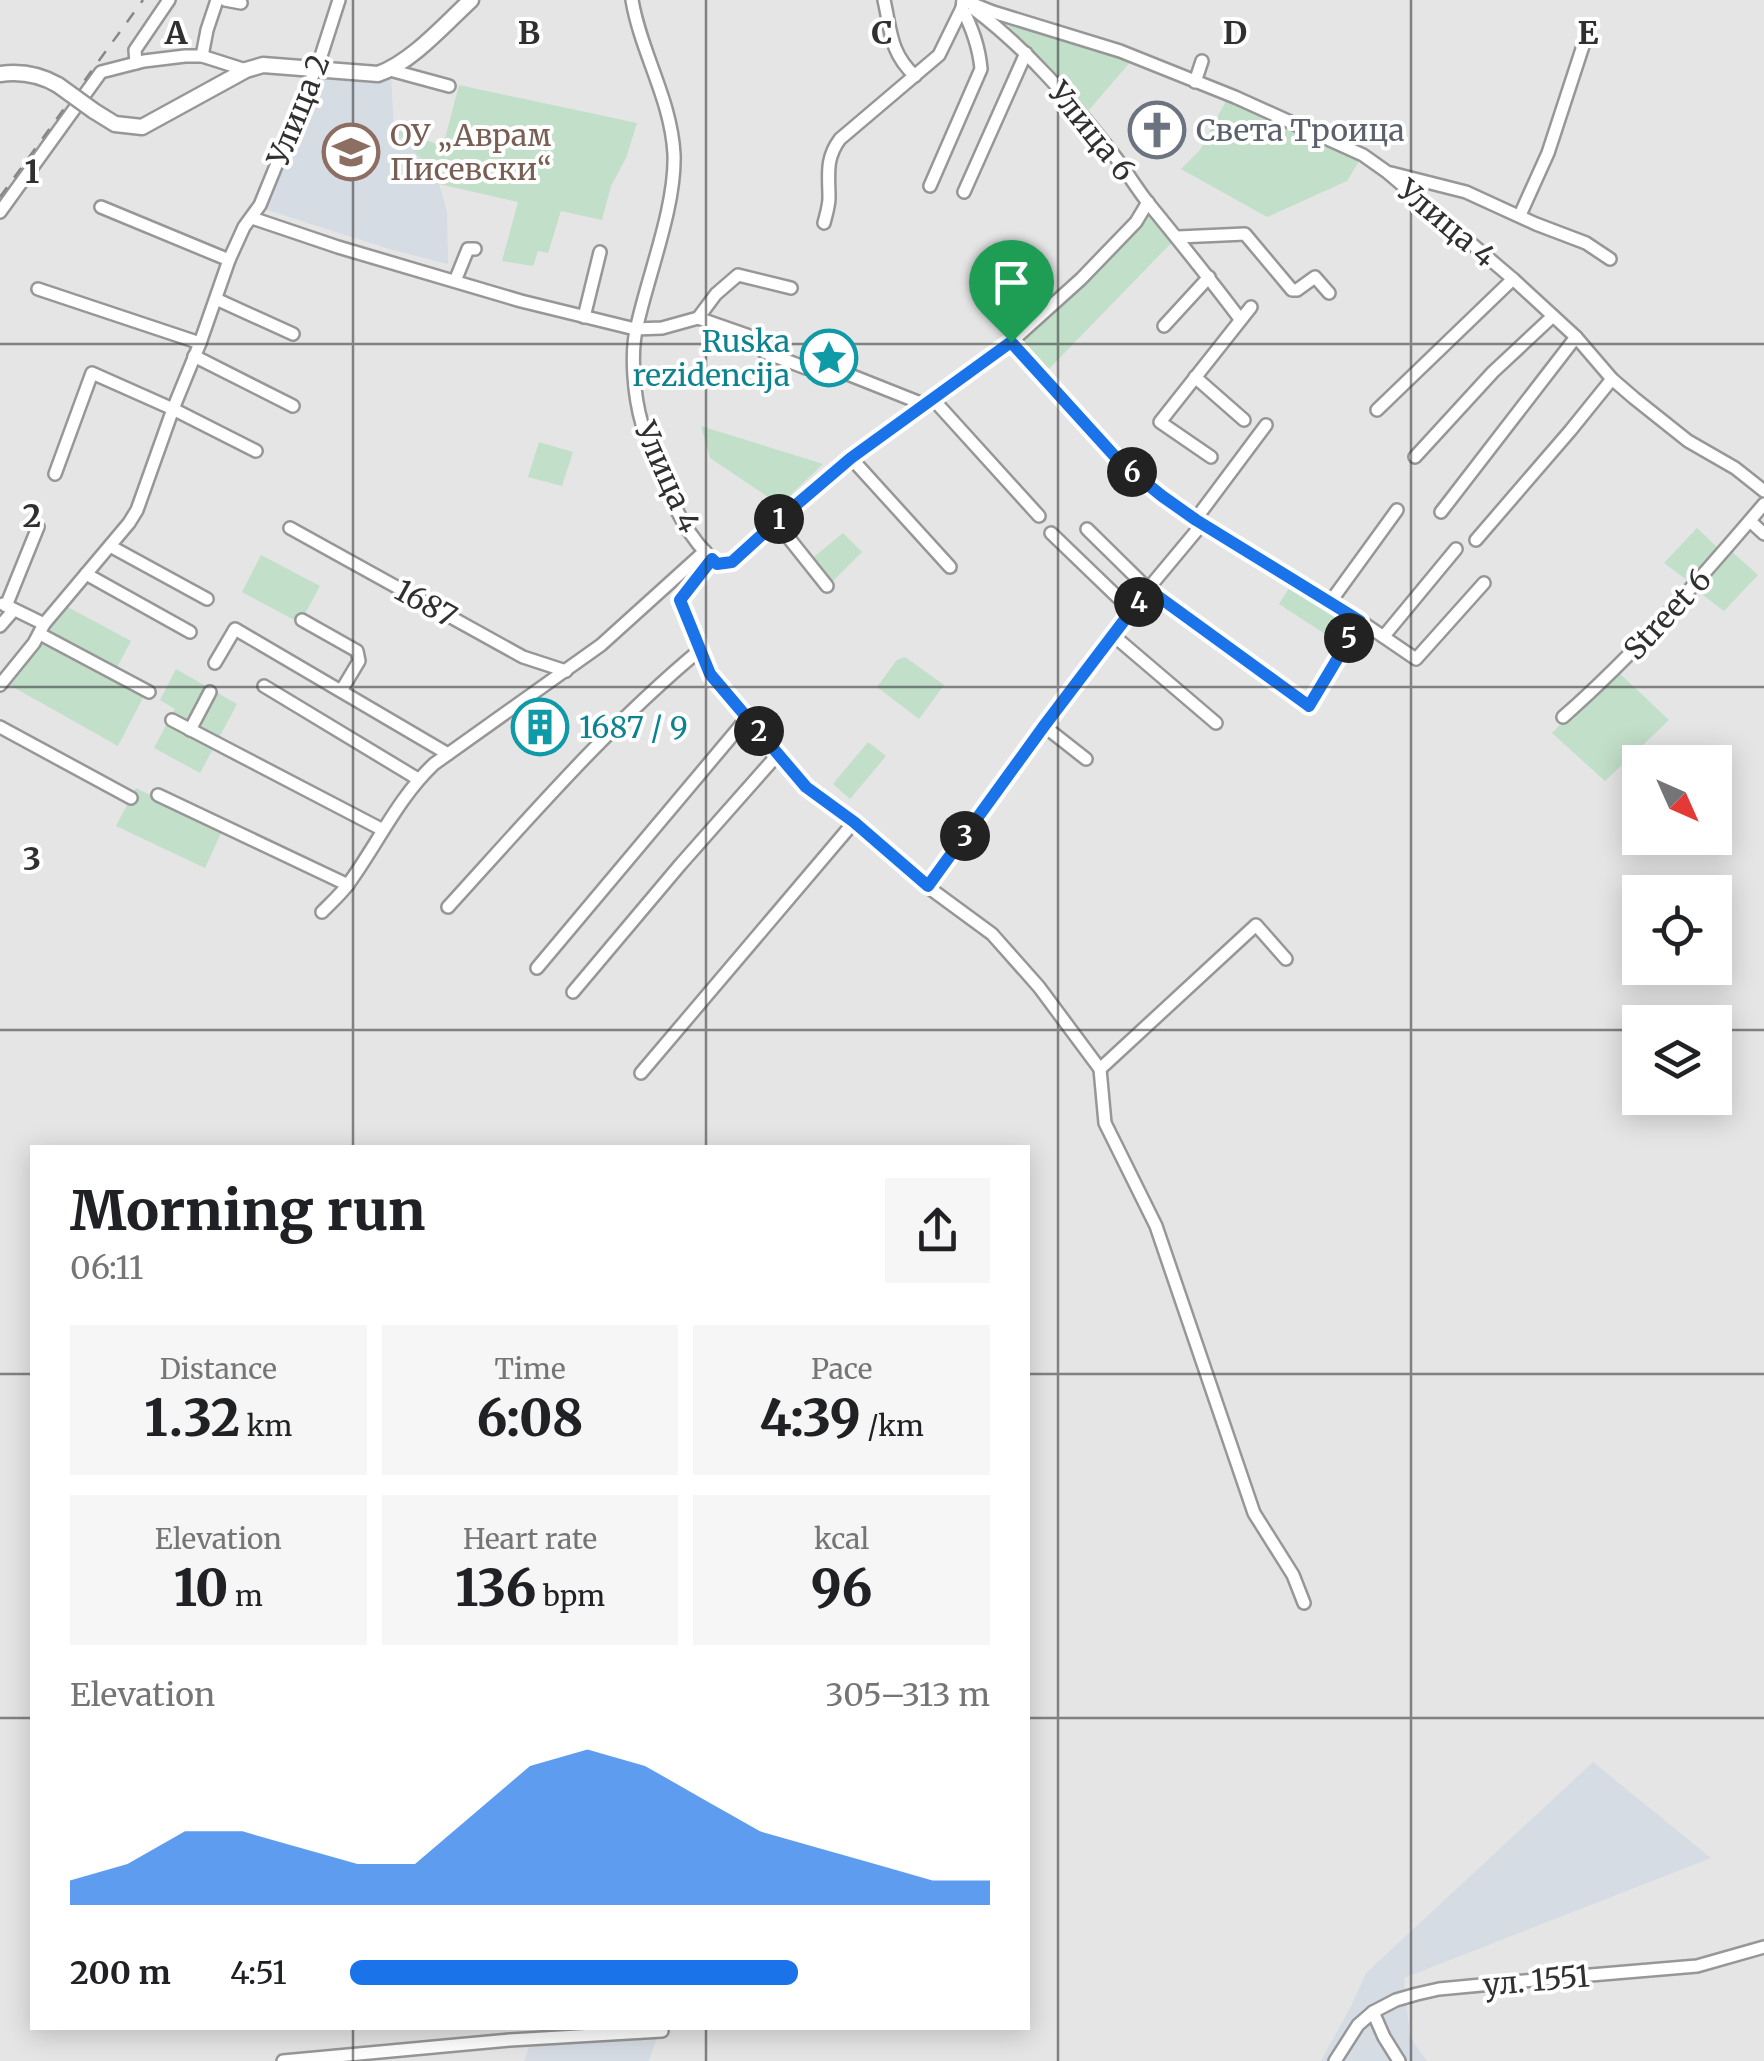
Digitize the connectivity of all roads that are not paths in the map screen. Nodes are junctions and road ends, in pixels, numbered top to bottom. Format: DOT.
graph roads {
  1 [pos="169,0"];
  2 [pos="221,0"];
  3 [pos="339,0"];
  4 [pos="471,0"];
  5 [pos="632,0"];
  6 [pos="884,0"];
  7 [pos="241,3"];
  8 [pos="963,4"];
  9 [pos="1583,46"];
  10 [pos="1026,53"];
  11 [pos="202,56"];
  12 [pos="1202,61"];
  13 [pos="136,63"];
  14 [pos="246,70"];
  15 [pos="314,70"];
  16 [pos="390,70"];
  17 [pos="0,74"];
  18 [pos="915,76"];
  19 [pos="1196,82"];
  20 [pos="449,86"];
  21 [pos="1387,172"];
  22 [pos="930,186"];
  23 [pos="964,192"];
  24 [pos="1148,202"];
  25 [pos="101,208"];
  26 [pos="0,212"];
  27 [pos="1520,216"];
  28 [pos="252,218"];
  29 [pos="824,223"];
  30 [pos="1178,237"];
  31 [pos="476,249"];
  32 [pos="600,252"];
  33 [pos="1610,259"];
  34 [pos="228,260"];
  35 [pos="1208,277"];
  36 [pos="1513,279"];
  37 [pos="456,281"];
  38 [pos="790,288"];
  39 [pos="38,289"];
  40 [pos="1328,293"];
  41 [pos="216,299"];
  42 [pos="1252,306"];
  43 [pos="1553,316"];
  44 [pos="584,317"];
  45 [pos="698,318"];
  46 [pos="1240,319"];
  47 [pos="1164,326"];
  48 [pos="636,329"];
  49 [pos="293,334"];
  50 [pos="1576,337"];
  51 [pos="200,342"];
  52 [pos="1011,342"];
  53 [pos="194,356"];
  54 [pos="1195,378"];
  55 [pos="1612,379"];
  56 [pos="928,401"];
  57 [pos="294,406"];
  58 [pos="173,409"];
  59 [pos="1377,410"];
  60 [pos="1244,420"];
  61 [pos="1266,425"];
  62 [pos="256,451"];
  63 [pos="1212,457"];
  64 [pos="851,458"];
  65 [pos="1415,458"];
  66 [pos="1238,461"];
  67 [pos="1250,470"];
  68 [pos="55,474"];
  69 [pos="1764,491"];
  70 [pos="1764,504"];
  71 [pos="1396,510"];
  72 [pos="1440,512"];
  73 [pos="1040,516"];
  74 [pos="1199,521"];
  75 [pos="1750,521"];
  76 [pos="776,522"];
  77 [pos="38,526"];
  78 [pos="290,528"];
  79 [pos="1087,529"];
  80 [pos="1051,533"];
  81 [pos="1764,534"];
  82 [pos="1476,540"];
  83 [pos="110,546"];
  84 [pos="1456,548"];
  85 [pos="708,555"];
  86 [pos="950,567"];
  87 [pos="86,574"];
  88 [pos="1484,583"];
  89 [pos="827,586"];
  90 [pos="1148,589"];
  91 [pos="207,598"];
  92 [pos="1331,602"];
  93 [pos="6,606"];
  94 [pos="1132,611"];
  95 [pos="302,620"];
  96 [pos="1360,621"];
  97 [pos="0,626"];
  98 [pos="42,629"];
  99 [pos="190,632"];
  100 [pos="1114,636"];
  101 [pos="1384,636"];
  102 [pos="700,650"];
  103 [pos="215,663"];
  104 [pos="566,671"];
  105 [pos="0,685"];
  106 [pos="264,686"];
  107 [pos="340,691"];
  108 [pos="150,692"];
  109 [pos="210,692"];
  110 [pos="1562,717"];
  111 [pos="747,718"];
  112 [pos="172,720"];
  113 [pos="1216,723"];
  114 [pos="1044,726"];
  115 [pos="0,727"];
  116 [pos="190,730"];
  117 [pos="779,753"];
  118 [pos="448,754"];
  119 [pos="1086,759"];
  120 [pos="418,779"];
  121 [pos="158,795"];
  122 [pos="131,798"];
  123 [pos="854,822"];
  124 [pos="383,830"];
  125 [pos="348,885"];
  126 [pos="928,886"];
  127 [pos="448,907"];
  128 [pos="322,912"];
  129 [pos="1286,959"];
  130 [pos="537,968"];
  131 [pos="573,992"];
  132 [pos="1100,1069"];
  133 [pos="642,1073"];
  134 [pos="1304,1603"];
  135 [pos="1764,1947"];
  136 [pos="1373,2012"];
  137 [pos="662,2031"];
  138 [pos="283,2061"];
  139 [pos="1334,2061"];
  140 [pos="1399,2061"];
  1 -- 13 [label="street"];
  2 -- 7 [label="street"];
  2 -- 11 [label="street"];
  3 -- 15 [label="street, Улица 2"];
  4 -- 16 [label="street"];
  5 -- 48 [label="street, Улица 4"];
  6 -- 18 [label="street"];
  8 -- 10 [label="street, Улица 6"];
  8 -- 18 [label="street"];
  8 -- 19 [label="street, Улица 4"];
  8 -- 22 [label="street"];
  9 -- 27 [label="street"];
  10 -- 23 [label="street"];
  10 -- 24 [label="street, Улица 6"];
  11 -- 13 [label="street, Улица 2"];
  11 -- 14 [label="street, Улица 2"];
  12 -- 19 [label="street"];
  13 -- 26 [label="street, Улица 2"];
  14 -- 15 [label="street"];
  14 -- 17 [label="street, bridge"];
  15 -- 16 [label="street"];
  15 -- 28 [label="street, Улица 2"];
  16 -- 20 [label="street"];
  18 -- 29 [label="street"];
  19 -- 21 [label="street, Улица 4"];
  21 -- 27 [label="street"];
  21 -- 36 [label="street, Улица 4"];
  24 -- 30 [label="street"];
  24 -- 52 [label="street, Улица 6"];
  25 -- 34 [label="street"];
  27 -- 33 [label="street"];
  28 -- 34 [label="street, Улица 2"];
  28 -- 37 [label="street"];
  30 -- 35 [label="street"];
  30 -- 40 [label="street"];
  31 -- 37 [label="street"];
  32 -- 44 [label="street"];
  34 -- 41 [label="street, Улица 2"];
  35 -- 46 [label="street"];
  35 -- 47 [label="street"];
  36 -- 43 [label="street, Улица 4"];
  36 -- 59 [label="street"];
  37 -- 44 [label="street"];
  38 -- 45 [label="street"];
  39 -- 51 [label="street"];
  41 -- 49 [label="street"];
  41 -- 51 [label="street, Улица 2"];
  42 -- 46 [label="street"];
  43 -- 50 [label="street, Улица 4"];
  43 -- 65 [label="street"];
  44 -- 48 [label="street"];
  45 -- 48 [label="street"];
  45 -- 56 [label="street"];
  46 -- 54 [label="street"];
  48 -- 85 [label="street, Улица 4"];
  50 -- 55 [label="street, Улица 4"];
  50 -- 72 [label="street"];
  51 -- 53 [label="street, Улица 2"];
  52 -- 56 [label="street, Улица 6"];
  52 -- 74 [label="street"];
  53 -- 57 [label="street"];
  53 -- 58 [label="street, Улица 2"];
  54 -- 60 [label="street"];
  54 -- 63 [label="street"];
  55 -- 69 [label="street, Улица 4"];
  55 -- 82 [label="street"];
  56 -- 64 [label="street, Улица 6"];
  56 -- 73 [label="street"];
  58 -- 62 [label="street"];
  58 -- 68 [label="street"];
  58 -- 83 [label="street, Улица 2"];
  61 -- 66 [label="street"];
  64 -- 76 [label="street, Улица 6"];
  64 -- 86 [label="street"];
  66 -- 67 [label="street"];
  66 -- 74 [label="street"];
  70 -- 75 [label="street, Street 6"];
  71 -- 92 [label="street"];
  74 -- 90 [label="street"];
  74 -- 92 [label="street"];
  75 -- 81 [label="street"];
  75 -- 110 [label="street, Street 6"];
  76 -- 85 [label="street, Улица 6"];
  76 -- 89 [label="street"];
  77 -- 93 [label="street"];
  78 -- 104 [label="street, 1687"];
  79 -- 90 [label="street"];
  80 -- 94 [label="street"];
  83 -- 87 [label="street, Улица 2"];
  83 -- 91 [label="street"];
  84 -- 101 [label="street"];
  85 -- 102 [label="street"];
  85 -- 104 [label="street"];
  87 -- 98 [label="street, Улица 2"];
  87 -- 99 [label="street"];
  88 -- 101 [label="street"];
  90 -- 94 [label="street"];
  90 -- 96 [label="street"];
  92 -- 96 [label="street"];
  93 -- 97 [label="street"];
  93 -- 98 [label="street"];
  94 -- 100 [label="street"];
  95 -- 107 [label="street"];
  96 -- 101 [label="street"];
  98 -- 105 [label="street, Улица 2"];
  98 -- 108 [label="street"];
  100 -- 113 [label="street"];
  100 -- 114 [label="street"];
  102 -- 111 [label="street"];
  102 -- 127 [label="street"];
  103 -- 107 [label="street"];
  104 -- 118 [label="street"];
  106 -- 120 [label="street"];
  107 -- 118 [label="street"];
  109 -- 116 [label="street"];
  111 -- 117 [label="street"];
  111 -- 130 [label="street"];
  112 -- 116 [label="street"];
  114 -- 119 [label="street"];
  114 -- 126 [label="street"];
  115 -- 122 [label="street"];
  116 -- 124 [label="street"];
  117 -- 123 [label="street"];
  117 -- 131 [label="street"];
  118 -- 120 [label="street"];
  120 -- 124 [label="street"];
  121 -- 125 [label="street"];
  123 -- 126 [label="street"];
  123 -- 133 [label="street"];
  124 -- 125 [label="street"];
  125 -- 128 [label="street"];
  126 -- 132 [label="street"];
  129 -- 132 [label="street"];
  132 -- 134 [label="street"];
  135 -- 136 [label="street, ул. 1551"];
  136 -- 139 [label="street, ул. 1551"];
  136 -- 140 [label="street"];
  137 -- 138 [label="street"];
}
